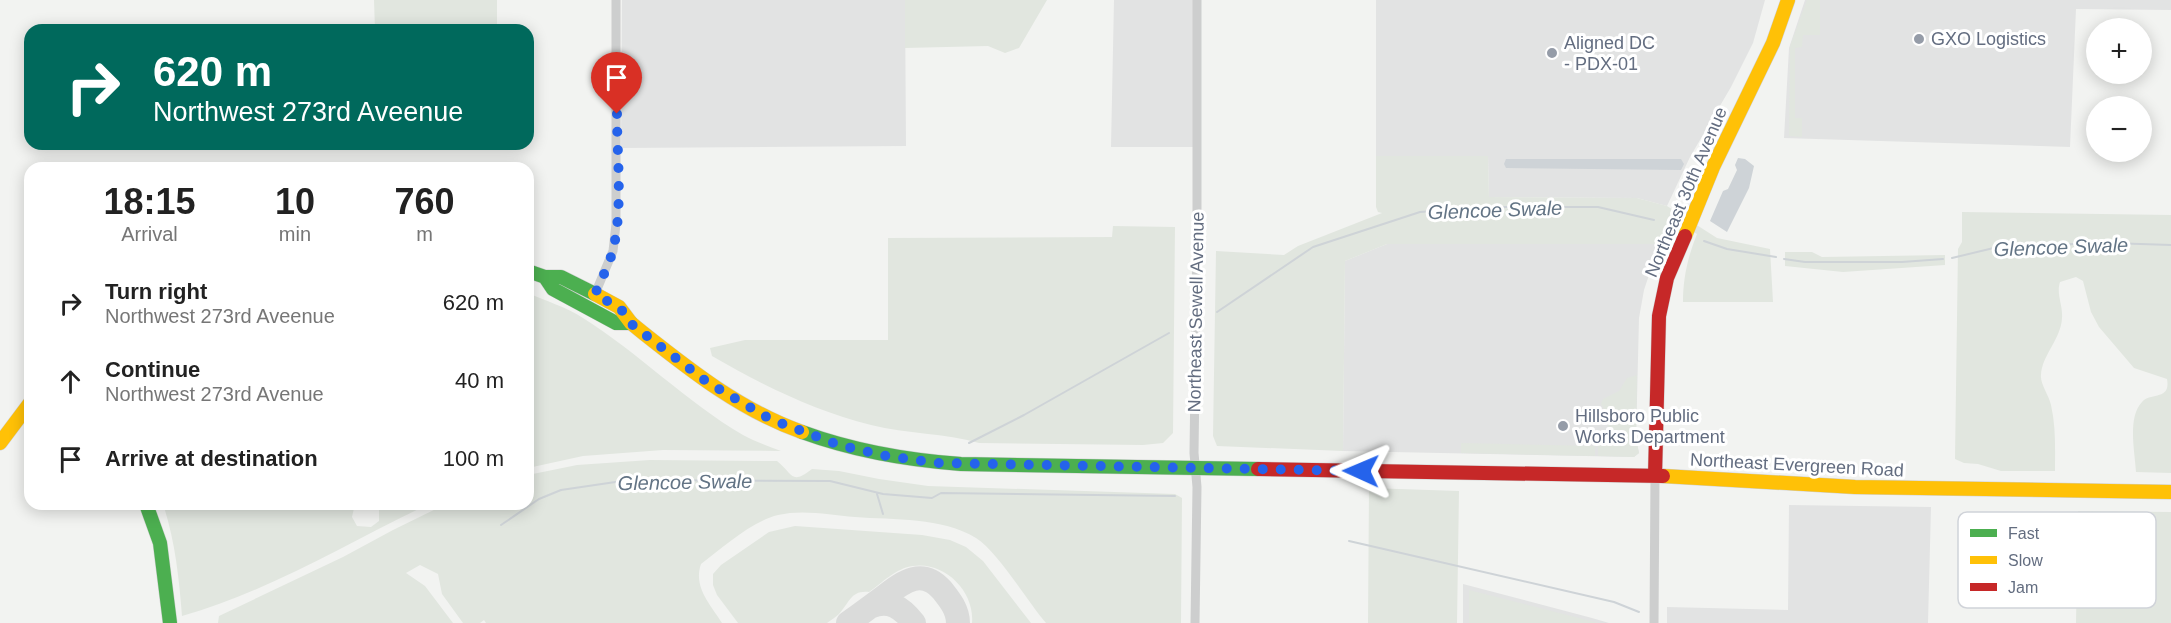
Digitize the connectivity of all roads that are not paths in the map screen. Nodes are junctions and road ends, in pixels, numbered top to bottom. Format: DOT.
graph roads {
  1 [pos="616,0"];
  2 [pos="1197,0"];
  3 [pos="1788,0"];
  4 [pos="534,273"];
  5 [pos="545,277"];
  6 [pos="595,294"];
  7 [pos="630,323"];
  8 [pos="24,411"];
  9 [pos="0,443"];
  10 [pos="1195,468"];
  11 [pos="1655,476"];
  12 [pos="2171,492"];
  13 [pos="148,510"];
  14 [pos="170,623"];
  15 [pos="1195,623"];
  16 [pos="1654,623"];
  1 -- 6 [label="street"];
  2 -- 10 [label="street, Northeast Sewell Avenue"];
  3 -- 11 [label="main road, Northeast 30th Avenue"];
  4 -- 5 [label="main road, Northeast Evergreen Road"];
  5 -- 6 [label="main road, Northeast Evergreen Road"];
  5 -- 7 [label="main road, Northeast Evergreen Road"];
  6 -- 7 [label="main road, Northeast Evergreen Road"];
  7 -- 10 [label="main road, Northeast Evergreen Road"];
  8 -- 9 [label="main road"];
  10 -- 11 [label="main road, Northeast Evergreen Road"];
  10 -- 15 [label="street, Northeast Sewell Avenue"];
  11 -- 12 [label="main road, Northeast Evergreen Road"];
  11 -- 16 [label="street, Northeast 30th Avenue"];
  13 -- 14 [label="main road"];
}
